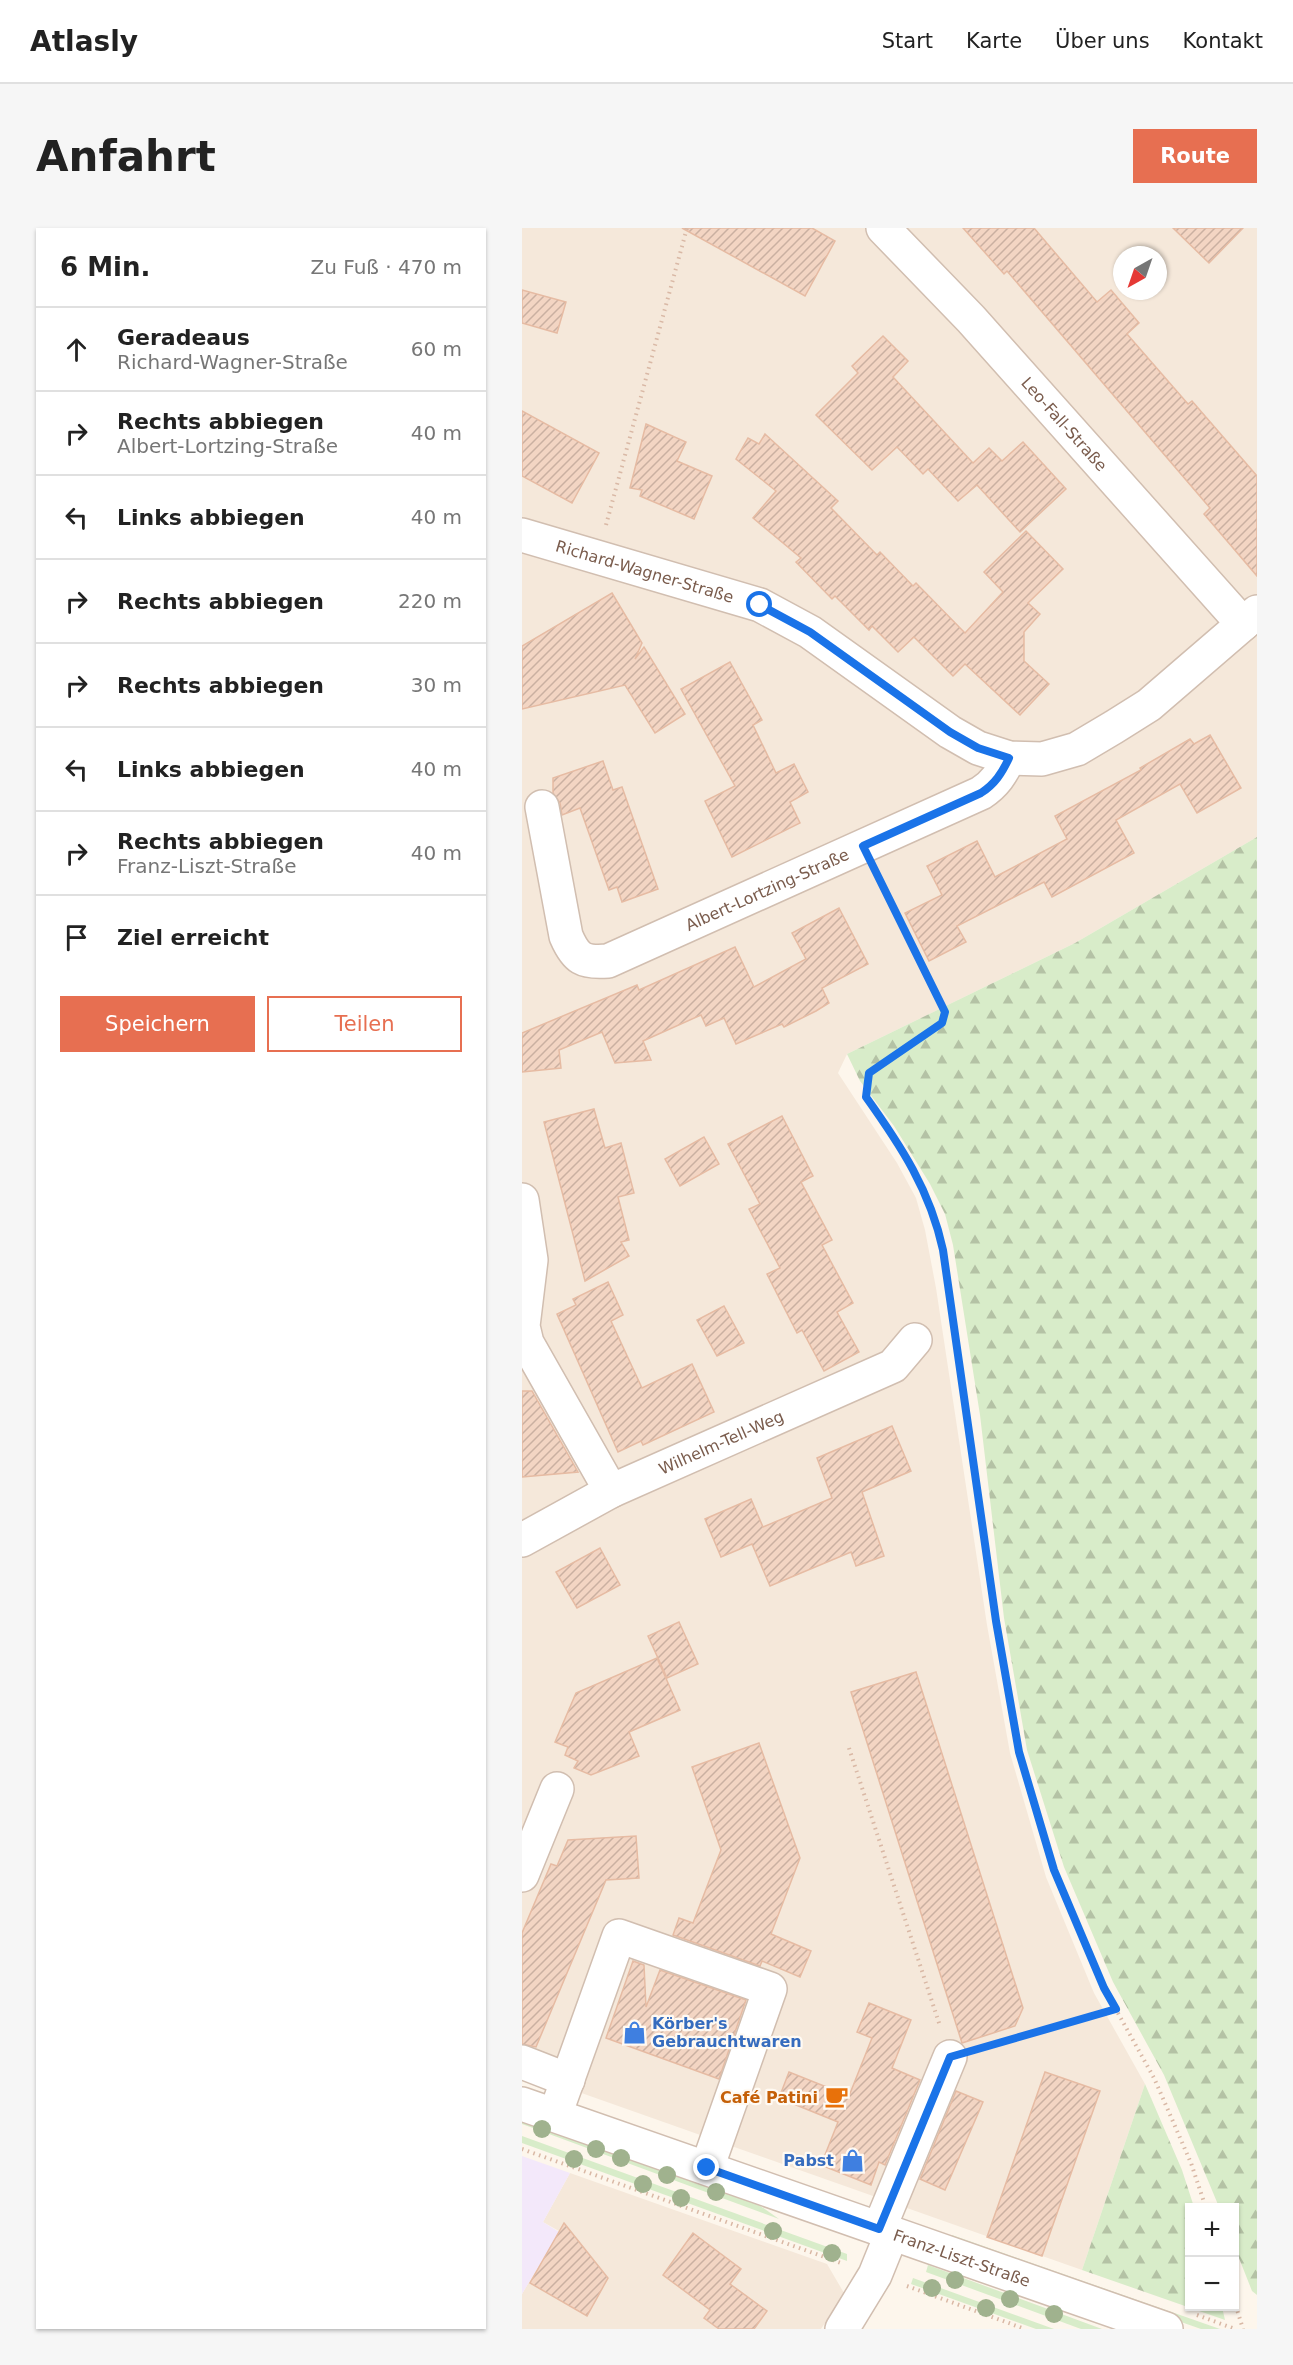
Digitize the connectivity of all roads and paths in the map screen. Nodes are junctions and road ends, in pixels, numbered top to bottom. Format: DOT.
graph roads {
  1 [pos="687,228"];
  2 [pos="882,228"];
  3 [pos="522,535"];
  4 [pos="597,556"];
  5 [pos="1250,618"];
  6 [pos="1009,758"];
  7 [pos="542,807"];
  8 [pos="863,846"];
  9 [pos="522,1200"];
  10 [pos="915,1340"];
  11 [pos="611,1491"];
  12 [pos="522,1540"];
  13 [pos="849,1748"];
  14 [pos="557,1789"];
  15 [pos="522,1875"];
  16 [pos="1116,2009"];
  17 [pos="950,2057"];
  18 [pos="522,2062"];
  19 [pos="568,2080"];
  20 [pos="522,2104"];
  21 [pos="555,2115"];
  22 [pos="522,2149"];
  23 [pos="707,2168"];
  24 [pos="1204,2203"];
  25 [pos="885,2231"];
  26 [pos="875,2275"];
  27 [pos="1237,2311"];
  28 [pos="842,2329"];
  29 [pos="1025,2329"];
  30 [pos="1166,2329"];
  31 [pos="1243,2329"];
  1 -- 4 [label="path"];
  2 -- 5 [label="street, Leo-Fall-Straße"];
  3 -- 4 [label="street, Richard-Wagner-Straße"];
  4 -- 6 [label="street, Richard-Wagner-Straße"];
  5 -- 6 [label="street"];
  6 -- 8 [label="street, Albert-Lortzing-Straße"];
  7 -- 8 [label="street, Albert-Lortzing-Straße"];
  8 -- 16 [label="path"];
  9 -- 11 [label="street"];
  10 -- 11 [label="street, Wilhelm-Tell-Weg"];
  11 -- 12 [label="street, Wilhelm-Tell-Weg"];
  13 -- 17 [label="path"];
  14 -- 15 [label="street"];
  16 -- 17 [label="path"];
  16 -- 24 [label="path"];
  17 -- 25 [label="street"];
  18 -- 19 [label="street"];
  19 -- 21 [label="street"];
  19 -- 23 [label="street"];
  20 -- 21 [label="street, Franz-Liszt-Straße"];
  21 -- 23 [label="street, Franz-Liszt-Straße"];
  22 -- 26 [label="path"];
  23 -- 25 [label="street, Franz-Liszt-Straße"];
  25 -- 26 [label="street"];
  25 -- 30 [label="street, Franz-Liszt-Straße"];
  26 -- 28 [label="street"];
  26 -- 29 [label="path"];
  27 -- 31 [label="path"];
}
